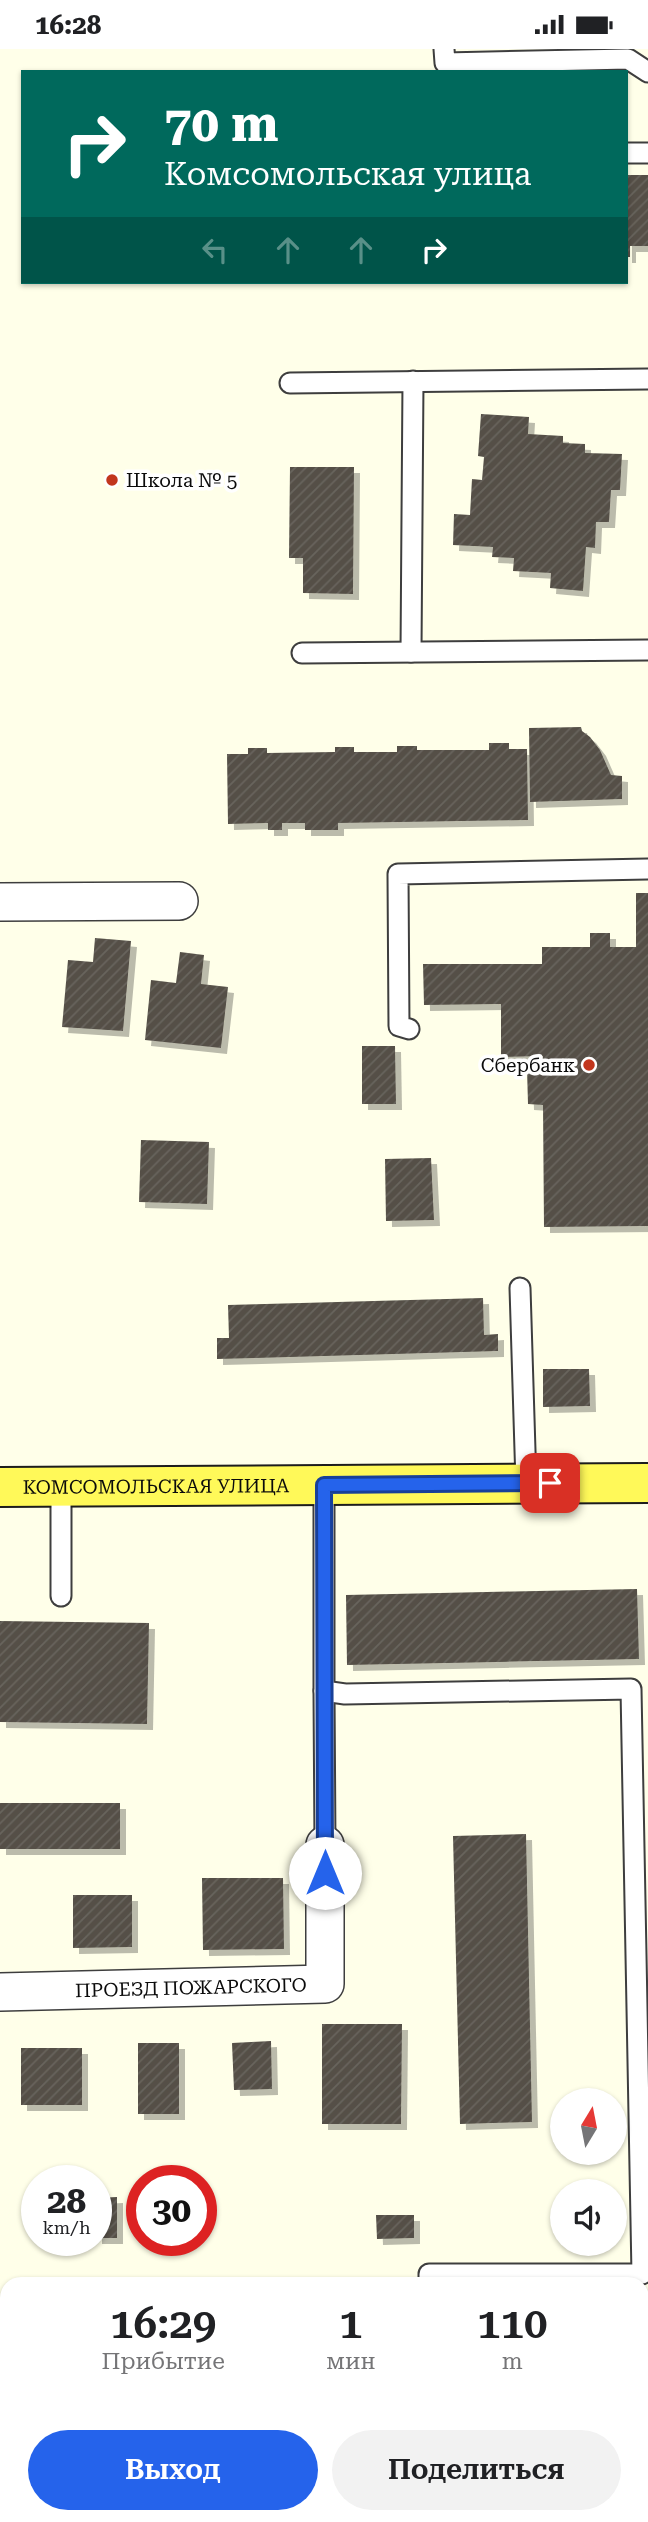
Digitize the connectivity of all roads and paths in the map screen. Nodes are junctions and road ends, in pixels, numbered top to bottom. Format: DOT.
graph roads {
  1 [pos="444,49"];
  2 [pos="628,54"];
  3 [pos="648,72"];
  4 [pos="628,153"];
  5 [pos="648,153"];
  6 [pos="648,379"];
  7 [pos="414,381"];
  8 [pos="290,383"];
  9 [pos="648,650"];
  10 [pos="411,652"];
  11 [pos="302,653"];
  12 [pos="648,869"];
  13 [pos="179,901"];
  14 [pos="0,902"];
  15 [pos="409,1029"];
  16 [pos="520,1289"];
  17 [pos="526,1483"];
  18 [pos="648,1483"];
  19 [pos="324,1485"];
  20 [pos="0,1487"];
  21 [pos="61,1487"];
  22 [pos="61,1596"];
  23 [pos="324,1691"];
  24 [pos="325,1845"];
  25 [pos="642,1980"];
  26 [pos="0,1992"];
  27 [pos="429,2277"];
  1 -- 2 [label="lane"];
  2 -- 3 [label="lane"];
  4 -- 5 [label="lane"];
  6 -- 7 [label="lane"];
  7 -- 8 [label="lane"];
  7 -- 10 [label="lane"];
  9 -- 10 [label="lane"];
  10 -- 11 [label="lane"];
  12 -- 15 [label="lane"];
  13 -- 14 [label="street"];
  16 -- 17 [label="lane"];
  17 -- 18 [label="main road, КОМСОМОЛЬСКАЯ УЛИЦА"];
  17 -- 19 [label="main road, КОМСОМОЛЬСКАЯ УЛИЦА"];
  19 -- 21 [label="main road, КОМСОМОЛЬСКАЯ УЛИЦА"];
  19 -- 23 [label="lane"];
  20 -- 21 [label="main road, КОМСОМОЛЬСКАЯ УЛИЦА"];
  21 -- 22 [label="lane"];
  23 -- 24 [label="lane"];
  23 -- 25 [label="lane"];
  24 -- 26 [label="street, ПРОЕЗД ПОЖАРСКОГО"];
  25 -- 27 [label="lane"];
}
